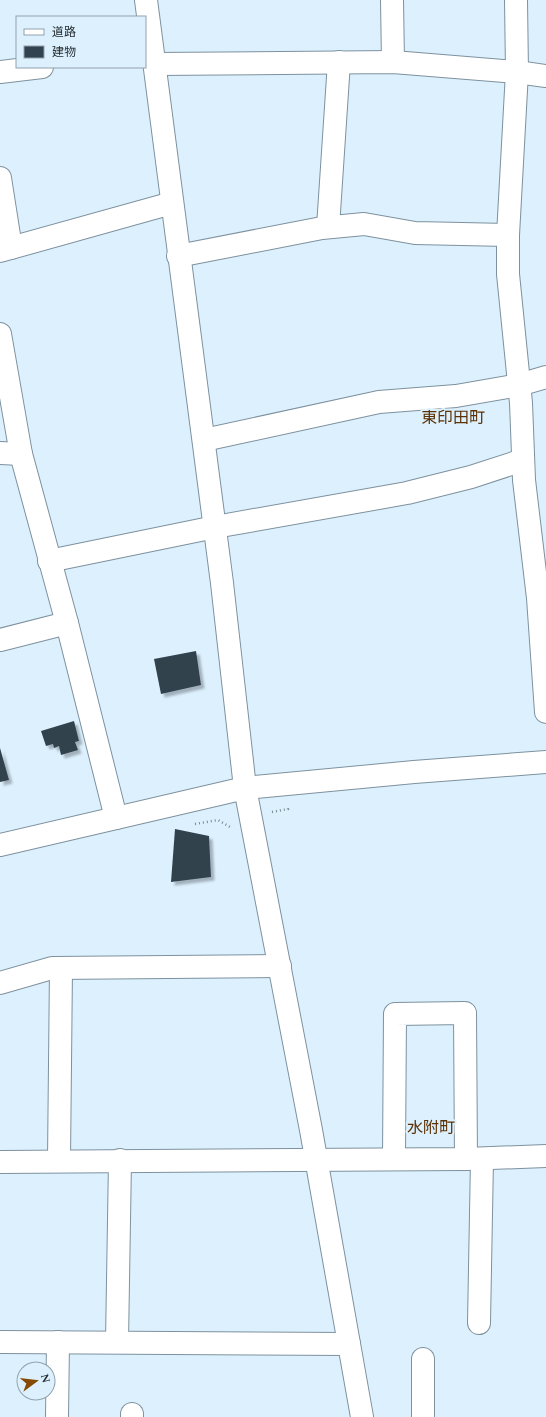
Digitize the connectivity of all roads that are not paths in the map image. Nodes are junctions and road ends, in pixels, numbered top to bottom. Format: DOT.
graph roads {
  1 [pos="146,0"];
  2 [pos="392,0"];
  3 [pos="516,0"];
  4 [pos="151,57"];
  5 [pos="339,62"];
  6 [pos="393,62"];
  7 [pos="34,68"];
  8 [pos="0,72"];
  9 [pos="517,72"];
  10 [pos="546,76"];
  11 [pos="0,178"];
  12 [pos="172,203"];
  13 [pos="328,227"];
  14 [pos="508,235"];
  15 [pos="5,250"];
  16 [pos="178,256"];
  17 [pos="0,334"];
  18 [pos="546,377"];
  19 [pos="519,385"];
  20 [pos="204,440"];
  21 [pos="10,453"];
  22 [pos="523,460"];
  23 [pos="215,527"];
  24 [pos="49,561"];
  25 [pos="67,623"];
  26 [pos="0,640"];
  27 [pos="546,712"];
  28 [pos="546,762"];
  29 [pos="245,788"];
  30 [pos="116,818"];
  31 [pos="0,845"];
  32 [pos="280,966"];
  33 [pos="61,968"];
  34 [pos="0,983"];
  35 [pos="546,1156"];
  36 [pos="394,1158"];
  37 [pos="316,1159"];
  38 [pos="474,1159"];
  39 [pos="59,1160"];
  40 [pos="120,1160"];
  41 [pos="0,1162"];
  42 [pos="479,1323"];
  43 [pos="0,1342"];
  44 [pos="58,1342"];
  45 [pos="117,1342"];
  46 [pos="349,1344"];
  47 [pos="424,1358"];
  48 [pos="57,1417"];
  49 [pos="362,1417"];
  50 [pos="423,1417"];
  1 -- 4 [label="street"];
  2 -- 6 [label="street"];
  3 -- 9 [label="street"];
  4 -- 5 [label="street"];
  4 -- 12 [label="street"];
  5 -- 6 [label="street"];
  5 -- 13 [label="street"];
  6 -- 9 [label="street"];
  7 -- 8 [label="street"];
  9 -- 10 [label="street"];
  9 -- 14 [label="street"];
  11 -- 15 [label="street"];
  12 -- 15 [label="street"];
  12 -- 16 [label="street"];
  13 -- 14 [label="street"];
  13 -- 16 [label="street"];
  14 -- 19 [label="street"];
  16 -- 20 [label="street"];
  17 -- 21 [label="street"];
  18 -- 19 [label="street"];
  19 -- 20 [label="street"];
  19 -- 22 [label="street"];
  20 -- 23 [label="street"];
  21 -- 24 [label="street"];
  22 -- 23 [label="street"];
  22 -- 27 [label="street"];
  23 -- 24 [label="street"];
  23 -- 29 [label="street"];
  24 -- 25 [label="street"];
  25 -- 26 [label="street"];
  25 -- 30 [label="street"];
  28 -- 29 [label="street"];
  29 -- 30 [label="street"];
  29 -- 32 [label="street"];
  30 -- 31 [label="street"];
  32 -- 33 [label="street"];
  32 -- 37 [label="street"];
  33 -- 34 [label="street"];
  33 -- 39 [label="street"];
  35 -- 38 [label="street"];
  36 -- 37 [label="street"];
  36 -- 38 [label="street"];
  36 -- 38 [label="street"];
  37 -- 40 [label="street"];
  37 -- 46 [label="street"];
  38 -- 42 [label="street"];
  39 -- 40 [label="street"];
  39 -- 41 [label="street"];
  40 -- 45 [label="street"];
  43 -- 44 [label="street"];
  44 -- 45 [label="street"];
  44 -- 48 [label="street"];
  45 -- 46 [label="street"];
  46 -- 49 [label="street"];
  47 -- 50 [label="street"];
}
